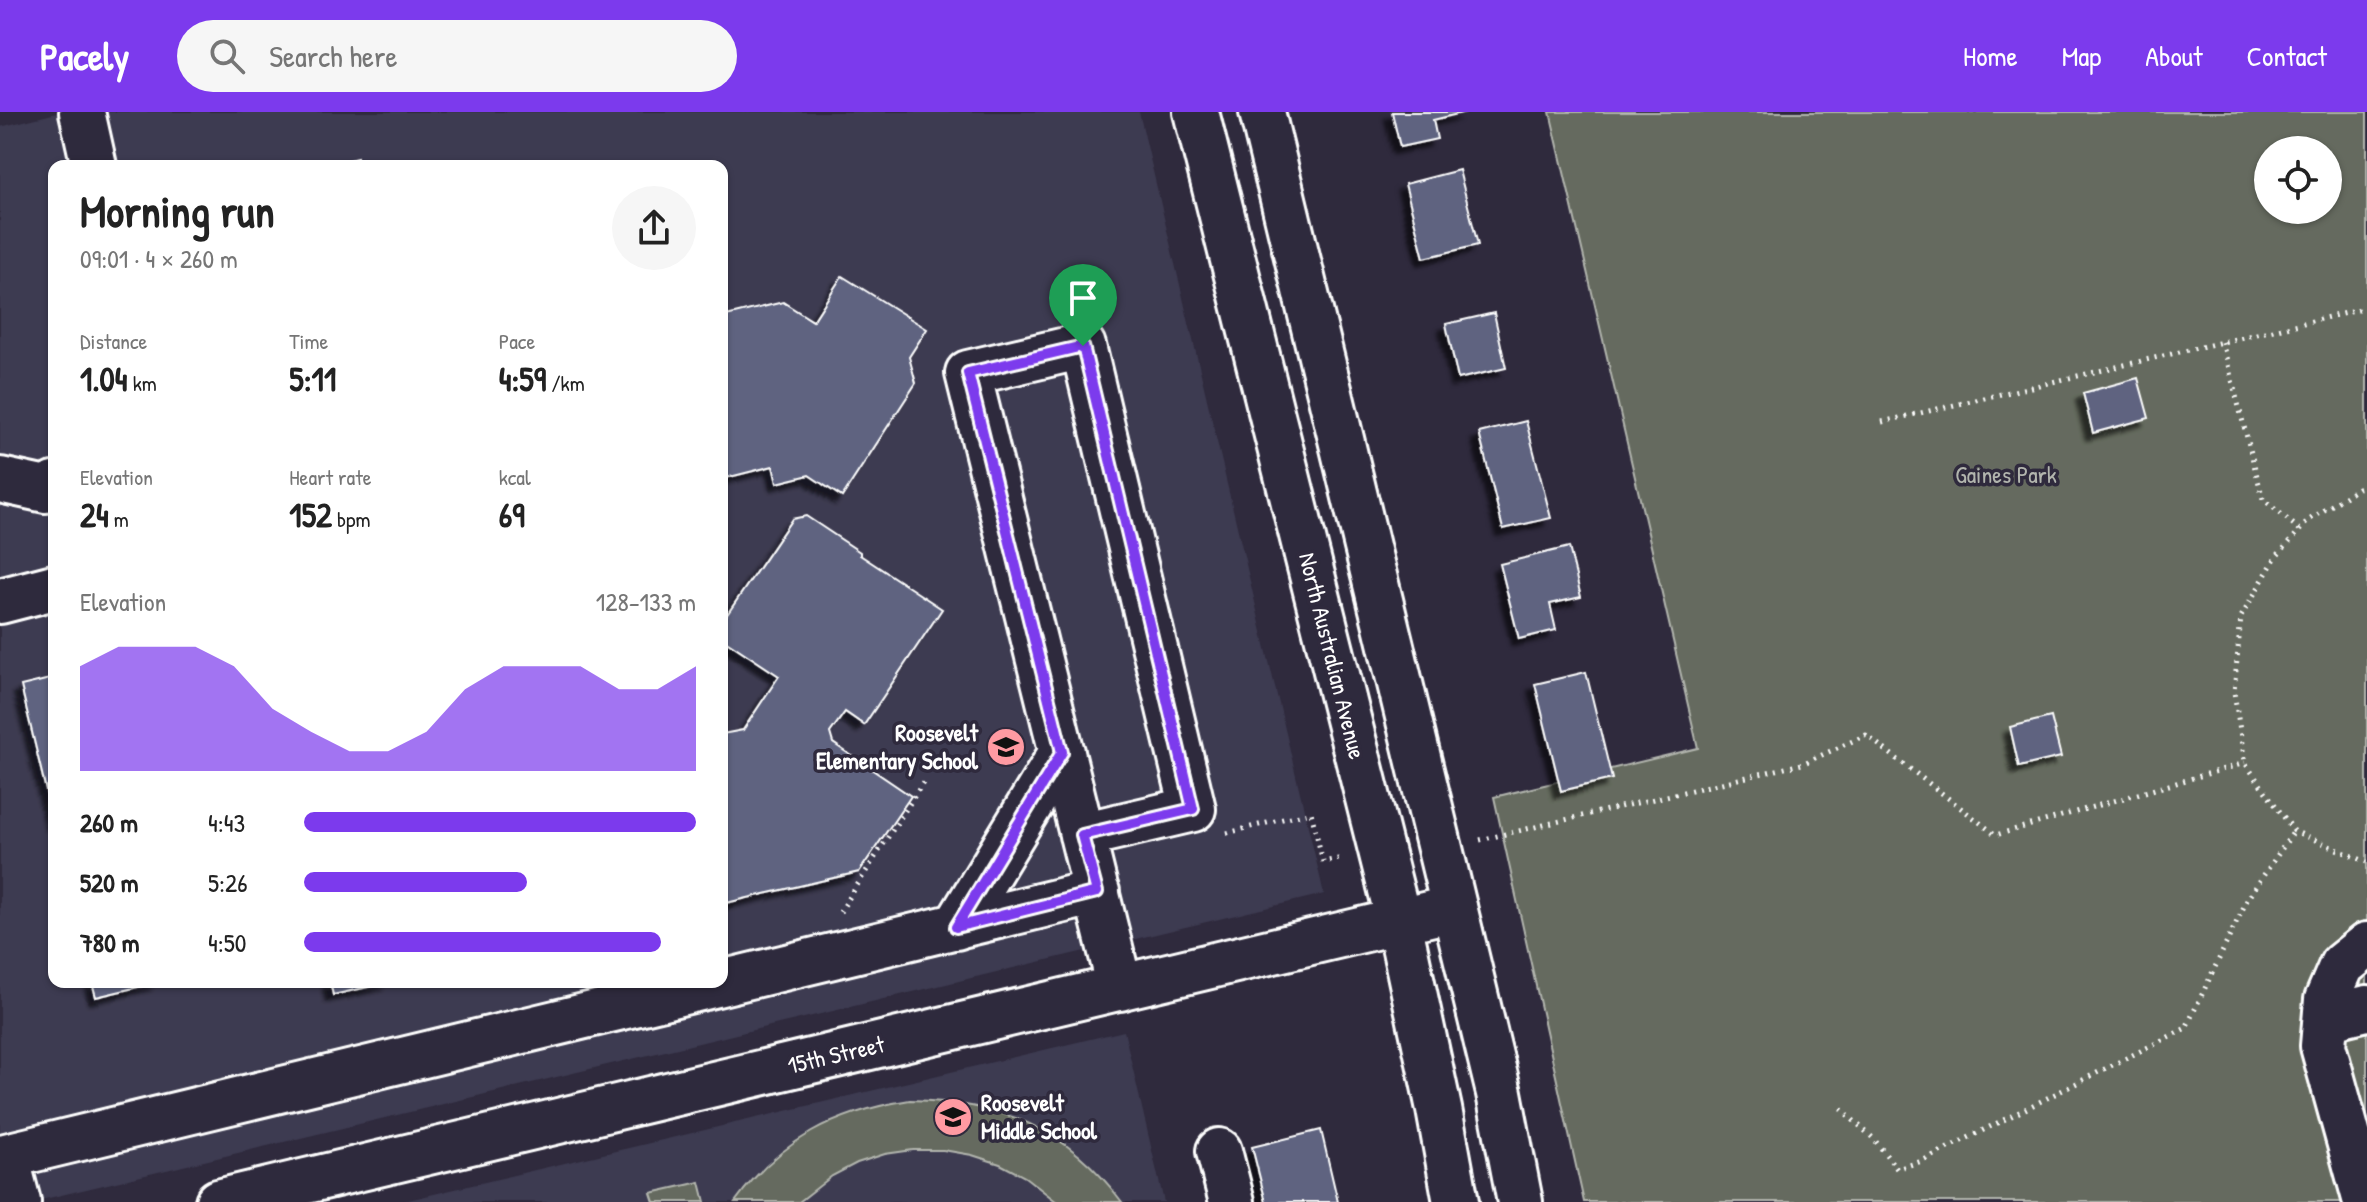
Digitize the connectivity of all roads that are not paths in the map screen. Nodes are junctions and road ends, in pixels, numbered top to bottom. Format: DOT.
graph roads {
  1 [pos="82,112"];
  2 [pos="1196,112"];
  3 [pos="1262,112"];
  4 [pos="93,160"];
  5 [pos="48,589"];
  6 [pos="0,601"];
  7 [pos="1062,752"];
  8 [pos="1082,835"];
  9 [pos="1097,892"];
  10 [pos="1454,908"];
  11 [pos="1399,922"];
  12 [pos="956,927"];
  13 [pos="2367,945"];
  14 [pos="728,982"];
  15 [pos="703,988"];
  16 [pos="1120,988"];
  17 [pos="2367,1008"];
  18 [pos="2326,1018"];
  19 [pos="1219,1151"];
  20 [pos="18,1202"];
  21 [pos="218,1202"];
  22 [pos="1232,1202"];
  23 [pos="1456,1202"];
  24 [pos="1520,1202"];
  25 [pos="2366,1202"];
  1 -- 4 [label="main road"];
  2 -- 11 [label="main road, North Australian Avenue"];
  3 -- 10 [label="main road"];
  5 -- 6 [label="main road"];
  7 -- 8 [label="main road"];
  7 -- 8 [label="main road"];
  7 -- 12 [label="main road"];
  8 -- 9 [label="main road"];
  9 -- 12 [label="main road"];
  9 -- 16 [label="main road"];
  10 -- 11 [label="main road, 15th Street"];
  10 -- 24 [label="main road"];
  11 -- 16 [label="main road, 15th Street"];
  11 -- 23 [label="main road, North Australian Avenue"];
  12 -- 14 [label="main road"];
  13 -- 18 [label="main road"];
  15 -- 20 [label="main road"];
  16 -- 21 [label="main road, 15th Street"];
  17 -- 18 [label="main road"];
  18 -- 25 [label="main road"];
  19 -- 22 [label="main road"];
}
